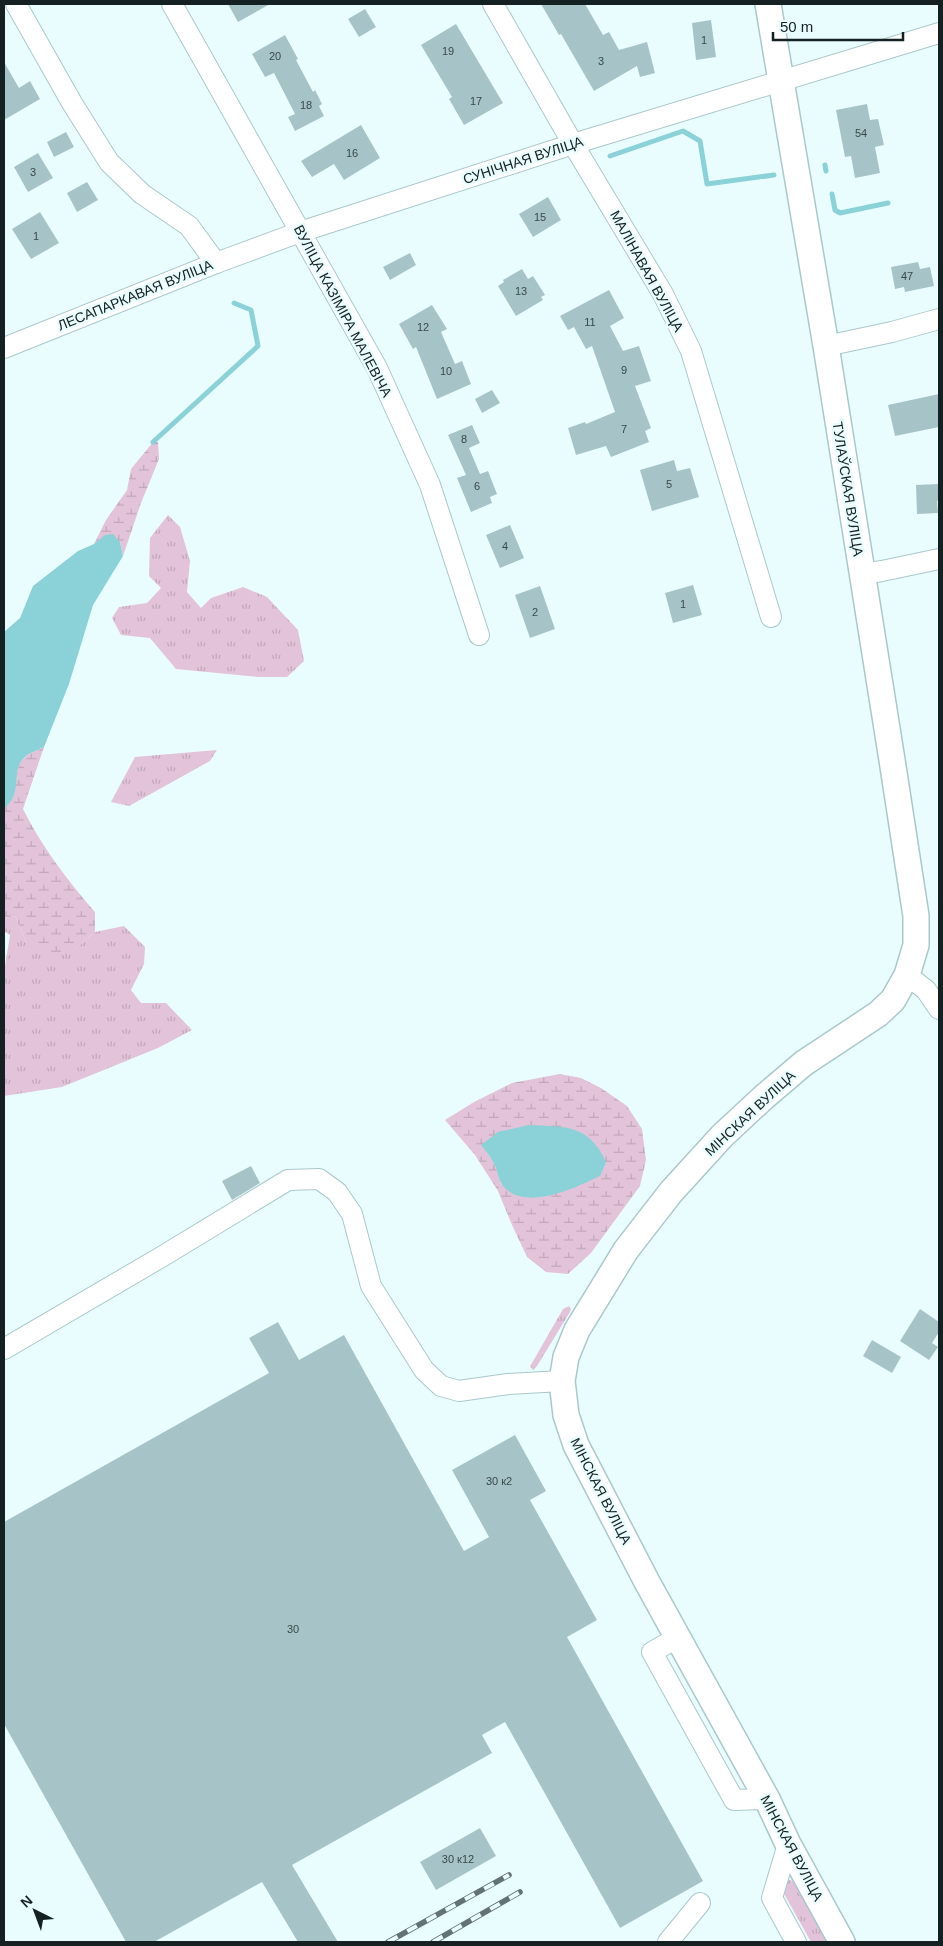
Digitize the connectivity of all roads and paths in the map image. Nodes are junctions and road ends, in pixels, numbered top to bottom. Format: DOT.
graph roads {
  1 [pos="16,4"];
  2 [pos="172,4"];
  3 [pos="493,4"];
  4 [pos="768,4"];
  5 [pos="939,33"];
  6 [pos="780,81"];
  7 [pos="573,144"];
  8 [pos="300,232"];
  9 [pos="267,244"];
  10 [pos="216,263"];
  11 [pos="939,319"];
  12 [pos="826,346"];
  13 [pos="4,348"];
  14 [pos="939,558"];
  15 [pos="862,574"];
  16 [pos="771,616"];
  17 [pos="480,635"];
  18 [pos="907,974"];
  19 [pos="939,1009"];
  20 [pos="4,1349"];
  21 [pos="562,1381"];
  22 [pos="788,1844"];
  23 [pos="700,1903"];
  24 [pos="668,1942"];
  25 [pos="796,1942"];
  26 [pos="842,1942"];
  1 -- 10 [label="street"];
  2 -- 8 [label="street, ВУЛІЦА КАЗІМІРА МАЛЕВІЧА"];
  3 -- 7 [label="street, МАЛІНАВАЯ ВУЛІЦА"];
  4 -- 6 [label="main road, ТУЛАЎСКАЯ ВУЛІЦА"];
  5 -- 6 [label="street, СУНІЧНАЯ ВУЛІЦА"];
  6 -- 7 [label="street, СУНІЧНАЯ ВУЛІЦА"];
  6 -- 12 [label="main road, ТУЛАЎСКАЯ ВУЛІЦА"];
  7 -- 8 [label="street, СУНІЧНАЯ ВУЛІЦА"];
  7 -- 16 [label="street, МАЛІНАВАЯ ВУЛІЦА"];
  8 -- 9 [label="street, СУНІЧНАЯ ВУЛІЦА"];
  8 -- 17 [label="street, ВУЛІЦА КАЗІМІРА МАЛЕВІЧА"];
  9 -- 10 [label="street, ЛЕСАПАРКАВАЯ ВУЛІЦА"];
  10 -- 13 [label="street, ЛЕСАПАРКАВАЯ ВУЛІЦА"];
  11 -- 12 [label="street"];
  12 -- 15 [label="main road, ТУЛАЎСКАЯ ВУЛІЦА"];
  14 -- 15 [label="street"];
  15 -- 18 [label="main road, ТУЛАЎСКАЯ ВУЛІЦА"];
  18 -- 19 [label="street"];
  18 -- 21 [label="main road, МІНСКАЯ ВУЛІЦА"];
  20 -- 21 [label="street"];
  21 -- 22 [label="main road, МІНСКАЯ ВУЛІЦА"];
  22 -- 25 [label="street"];
  22 -- 26 [label="main road, МІНСКАЯ ВУЛІЦА"];
  23 -- 24 [label="street"];
}
